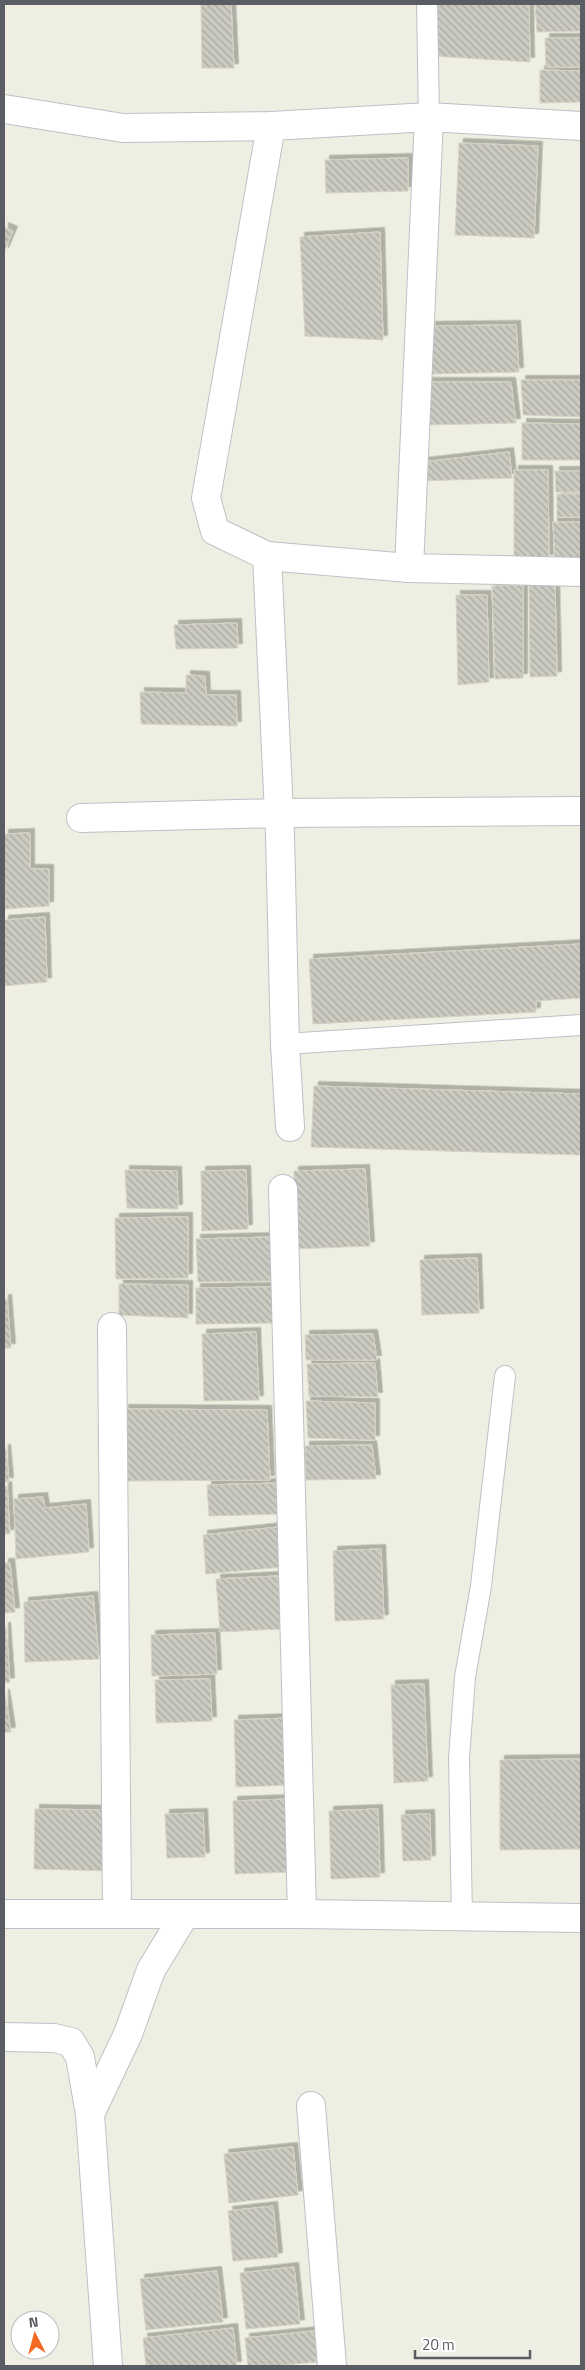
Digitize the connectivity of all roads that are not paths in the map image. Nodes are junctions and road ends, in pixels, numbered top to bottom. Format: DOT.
graph roads {
  1 [pos="427,4"];
  2 [pos="4,109"];
  3 [pos="429,117"];
  4 [pos="271,126"];
  5 [pos="581,126"];
  6 [pos="267,556"];
  7 [pos="409,568"];
  8 [pos="581,572"];
  9 [pos="581,811"];
  10 [pos="279,813"];
  11 [pos="81,818"];
  12 [pos="581,1026"];
  13 [pos="285,1044"];
  14 [pos="290,1127"];
  15 [pos="283,1189"];
  16 [pos="112,1327"];
  17 [pos="505,1376"];
  18 [pos="117,1913"];
  19 [pos="4,1914"];
  20 [pos="185,1914"];
  21 [pos="302,1914"];
  22 [pos="462,1917"];
  23 [pos="581,1918"];
  24 [pos="4,2037"];
  25 [pos="311,2106"];
  26 [pos="90,2114"];
  27 [pos="108,2366"];
  28 [pos="332,2366"];
  1 -- 3 [label="lane"];
  2 -- 4 [label="street"];
  3 -- 4 [label="street"];
  3 -- 5 [label="street"];
  3 -- 7 [label="street"];
  4 -- 6 [label="street"];
  6 -- 7 [label="street"];
  6 -- 10 [label="street"];
  7 -- 8 [label="street"];
  9 -- 10 [label="street"];
  10 -- 11 [label="street"];
  10 -- 13 [label="street"];
  12 -- 13 [label="lane"];
  13 -- 14 [label="street"];
  15 -- 21 [label="street"];
  16 -- 18 [label="street"];
  17 -- 22 [label="lane"];
  18 -- 19 [label="street"];
  18 -- 20 [label="street"];
  20 -- 21 [label="street"];
  20 -- 26 [label="street"];
  21 -- 22 [label="street"];
  22 -- 23 [label="street"];
  24 -- 26 [label="street"];
  25 -- 28 [label="street"];
  26 -- 27 [label="street"];
}
